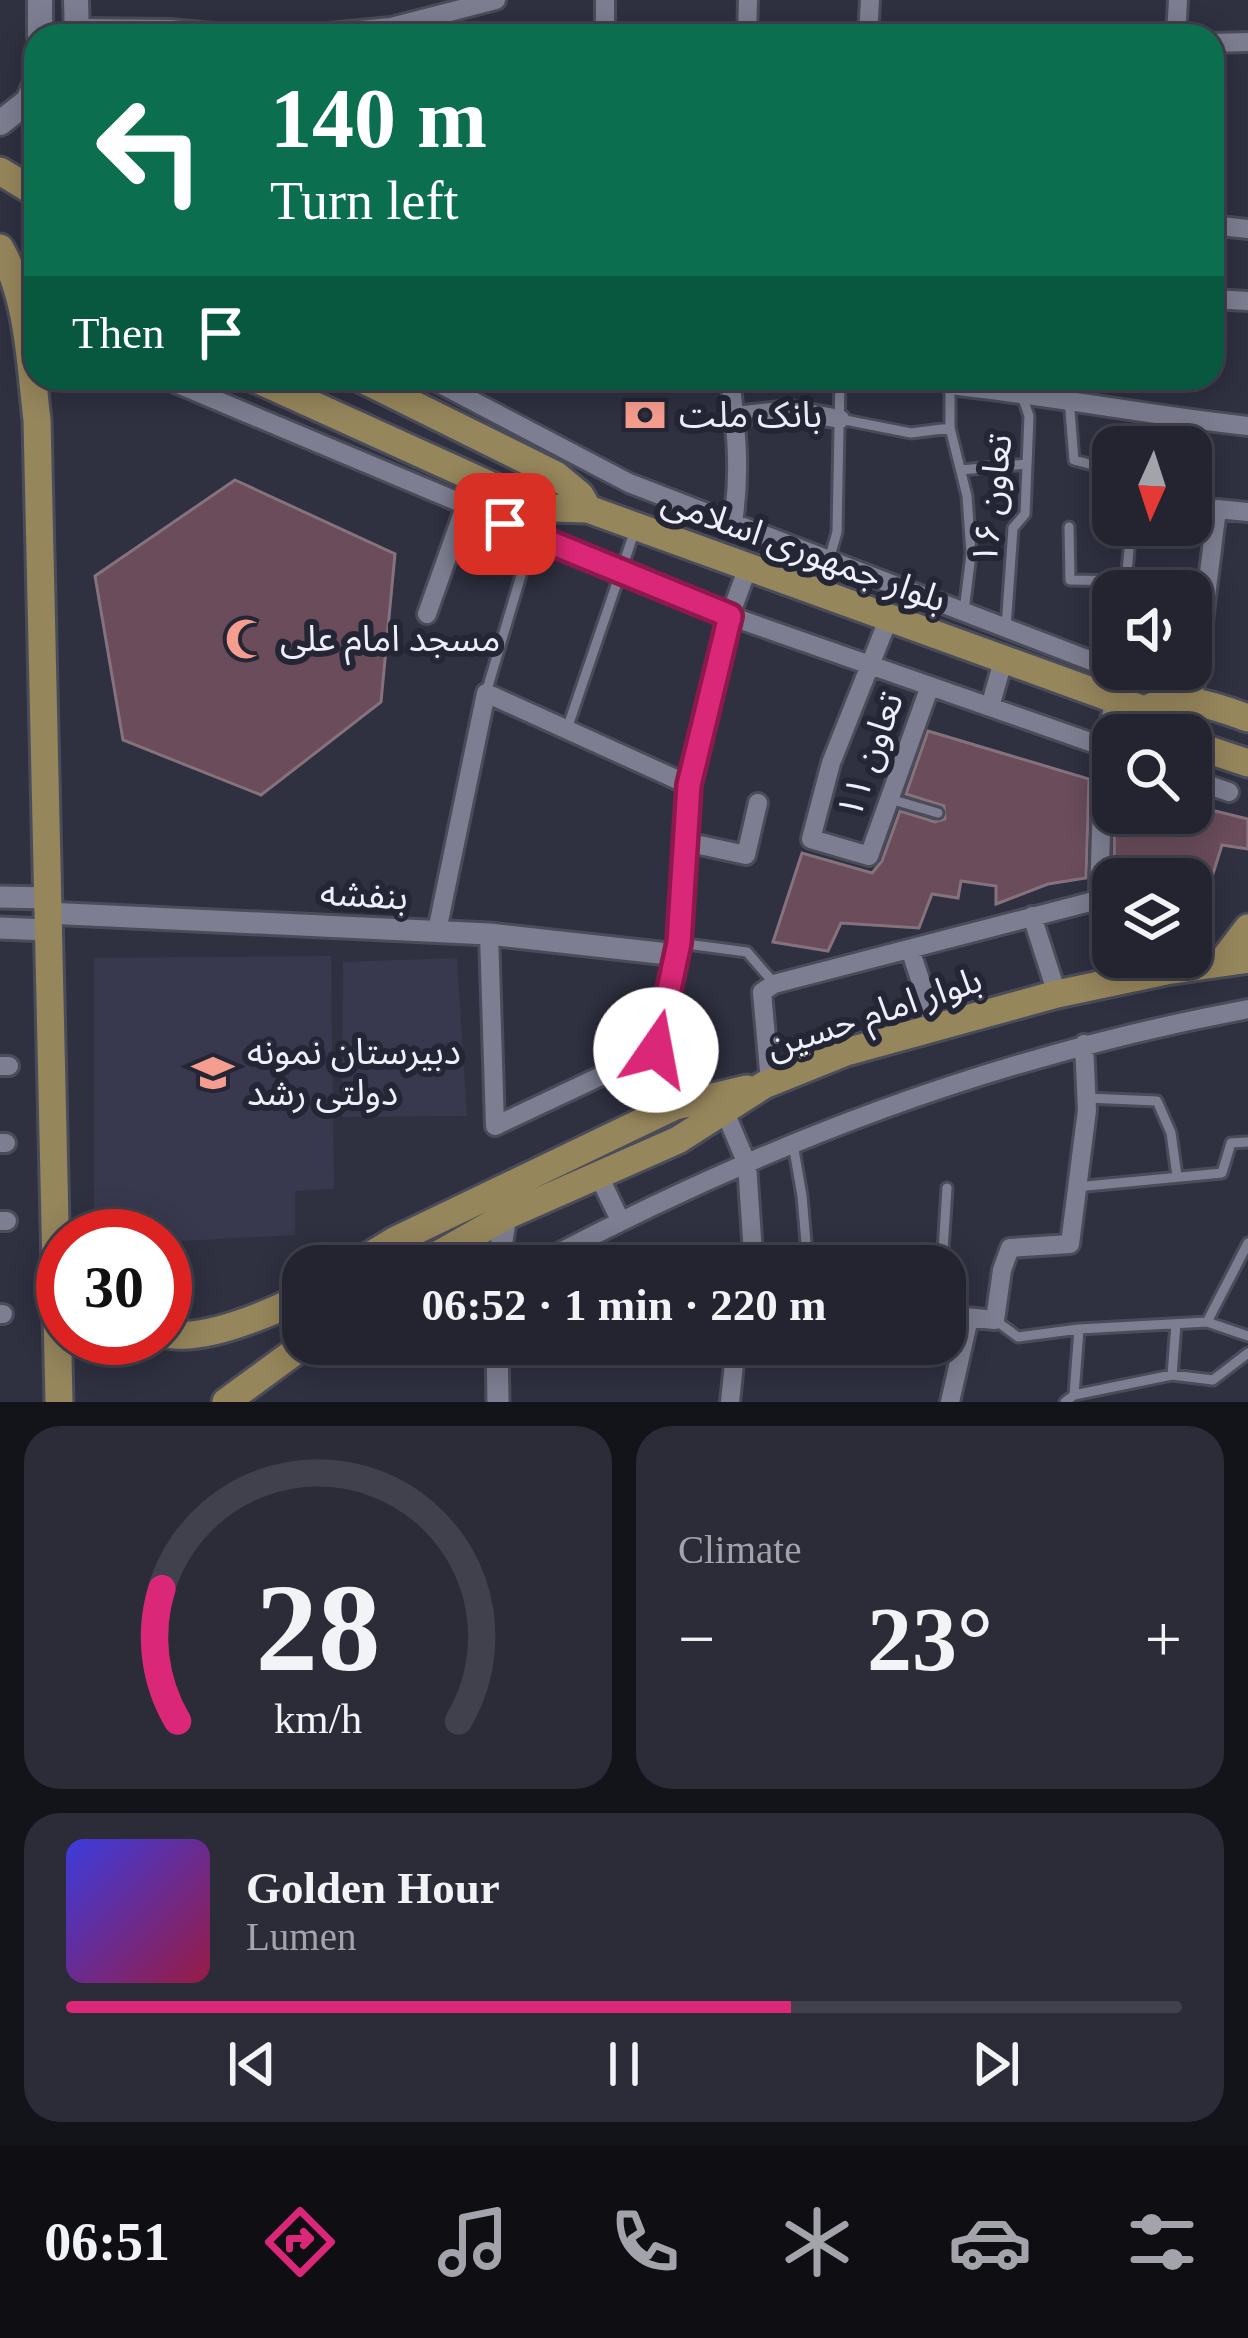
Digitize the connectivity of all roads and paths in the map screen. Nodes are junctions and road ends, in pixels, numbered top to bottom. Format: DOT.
graph roads {
  1 [pos="496,0"];
  2 [pos="436,24"];
  3 [pos="24,104"];
  4 [pos="0,123"];
  5 [pos="0,248"];
  6 [pos="24,325"];
  7 [pos="33,390"];
  8 [pos="50,390"];
  9 [pos="192,390"];
  10 [pos="277,390"];
  11 [pos="384,390"];
  12 [pos="438,390"];
  13 [pos="459,390"];
  14 [pos="732,390"];
  15 [pos="840,390"];
  16 [pos="950,390"];
  17 [pos="1022,390"];
  18 [pos="1038,390"];
  19 [pos="1069,390"];
  20 [pos="1069,399"];
  21 [pos="433,414"];
  22 [pos="735,416"];
  23 [pos="840,419"];
  24 [pos="37,420"];
  25 [pos="1194,420"];
  26 [pos="1191,426"];
  27 [pos="1248,426"];
  28 [pos="950,428"];
  29 [pos="1027,464"];
  30 [pos="1092,465"];
  31 [pos="961,470"];
  32 [pos="465,507"];
  33 [pos="587,509"];
  34 [pos="511,510"];
  35 [pos="1248,512"];
  36 [pos="733,522"];
  37 [pos="636,527"];
  38 [pos="1069,527"];
  39 [pos="533,535"];
  40 [pos="1129,546"];
  41 [pos="829,560"];
  42 [pos="748,568"];
  43 [pos="621,571"];
  44 [pos="964,612"];
  45 [pos="427,614"];
  46 [pos="730,616"];
  47 [pos="888,620"];
  48 [pos="1006,628"];
  49 [pos="1004,661"];
  50 [pos="872,666"];
  51 [pos="930,686"];
  52 [pos="486,693"];
  53 [pos="1115,700"];
  54 [pos="1193,700"];
  55 [pos="990,707"];
  56 [pos="1144,710"];
  57 [pos="1113,714"];
  58 [pos="1148,714"];
  59 [pos="1247,717"];
  60 [pos="566,729"];
  61 [pos="1092,742"];
  62 [pos="1212,751"];
  63 [pos="1248,763"];
  64 [pos="689,785"];
  65 [pos="1212,786"];
  66 [pos="1229,792"];
  67 [pos="890,799"];
  68 [pos="758,803"];
  69 [pos="938,813"];
  70 [pos="686,842"];
  71 [pos="0,897"];
  72 [pos="1092,902"];
  73 [pos="47,914"];
  74 [pos="1032,916"];
  75 [pos="0,928"];
  76 [pos="1248,928"];
  77 [pos="437,931"];
  78 [pos="489,934"];
  79 [pos="678,949"];
  80 [pos="910,949"];
  81 [pos="1235,961"];
  82 [pos="1099,978"];
  83 [pos="774,984"];
  84 [pos="1057,994"];
  85 [pos="1248,1009"];
  86 [pos="936,1028"];
  87 [pos="1084,1044"];
  88 [pos="656,1050"];
  89 [pos="767,1084"];
  90 [pos="1086,1098"];
  91 [pos="675,1106"];
  92 [pos="725,1112"];
  93 [pos="1248,1142"];
  94 [pos="793,1144"];
  95 [pos="747,1164"];
  96 [pos="598,1174"];
  97 [pos="1177,1176"];
  98 [pos="1076,1186"];
  99 [pos="947,1188"];
  100 [pos="57,1208"];
  101 [pos="506,1216"];
  102 [pos="620,1220"];
  103 [pos="1248,1243"];
  104 [pos="386,1245"];
  105 [pos="455,1245"];
  106 [pos="501,1245"];
  107 [pos="573,1245"];
  108 [pos="752,1245"];
  109 [pos="805,1245"];
  110 [pos="943,1245"];
  111 [pos="282,1305"];
  112 [pos="966,1318"];
  113 [pos="969,1318"];
  114 [pos="995,1320"];
  115 [pos="1207,1322"];
  116 [pos="1176,1324"];
  117 [pos="1079,1329"];
  118 [pos="192,1333"];
  119 [pos="1248,1336"];
  120 [pos="1248,1353"];
  121 [pos="282,1360"];
  122 [pos="497,1365"];
  123 [pos="733,1365"];
  124 [pos="1172,1375"];
  125 [pos="1069,1398"];
  126 [pos="59,1402"];
  127 [pos="226,1402"];
  128 [pos="498,1402"];
  129 [pos="730,1402"];
  130 [pos="950,1402"];
  1 -- 2 [label="street"];
  3 -- 4 [label="main road"];
  5 -- 6 [label="main road"];
  7 -- 24 [label="main road"];
  8 -- 24 [label="main road"];
  9 -- 32 [label="street"];
  10 -- 34 [label="main road"];
  11 -- 21 [label="main road, بلوار جمهوری اسلامی"];
  12 -- 21 [label="lane"];
  13 -- 36 [label="street"];
  14 -- 22 [label="street"];
  15 -- 23 [label="lane"];
  16 -- 28 [label="lane"];
  17 -- 29 [label="lane, تعاون ۱۶"];
  18 -- 20 [label="street"];
  19 -- 20 [label="street"];
  20 -- 25 [label="street"];
  20 -- 30 [label="lane"];
  21 -- 33 [label="main road, بلوار جمهوری اسلامی"];
  22 -- 23 [label="street"];
  22 -- 36 [label="street"];
  23 -- 28 [label="lane"];
  23 -- 41 [label="lane"];
  24 -- 73 [label="main road"];
  25 -- 26 [label="lane"];
  25 -- 27 [label="street"];
  28 -- 31 [label="lane"];
  29 -- 31 [label="lane"];
  29 -- 48 [label="lane, تعاون ۱۶"];
  31 -- 44 [label="lane"];
  32 -- 34 [label="street"];
  32 -- 45 [label="street"];
  33 -- 34 [label="main road"];
  33 -- 37 [label="main road, بلوار جمهوری اسلامی"];
  34 -- 39 [label="street"];
  35 -- 54 [label="street"];
  36 -- 41 [label="street"];
  37 -- 42 [label="main road, بلوار جمهوری اسلامی"];
  37 -- 43 [label="lane"];
  38 -- 40 [label="lane"];
  39 -- 43 [label="street"];
  39 -- 52 [label="lane"];
  41 -- 44 [label="street"];
  42 -- 46 [label="street"];
  42 -- 47 [label="main road, بلوار جمهوری اسلامی"];
  43 -- 46 [label="street"];
  43 -- 60 [label="lane"];
  44 -- 48 [label="street"];
  46 -- 50 [label="street"];
  46 -- 64 [label="street"];
  47 -- 49 [label="main road, بلوار جمهوری اسلامی"];
  47 -- 50 [label="street"];
  48 -- 54 [label="street"];
  49 -- 53 [label="main road, بلوار جمهوری اسلامی"];
  49 -- 55 [label="street"];
  50 -- 51 [label="street"];
  50 -- 67 [label="street, تعاون ۱۱"];
  51 -- 55 [label="street"];
  51 -- 67 [label="street, تعاون ۱۱"];
  52 -- 60 [label="street"];
  52 -- 77 [label="street"];
  53 -- 56 [label="main road, بلوار جمهوری اسلامی"];
  53 -- 57 [label="street"];
  54 -- 56 [label="main road"];
  54 -- 59 [label="main road"];
  55 -- 61 [label="street"];
  56 -- 58 [label="main road"];
  60 -- 64 [label="street"];
  62 -- 63 [label="main road"];
  64 -- 70 [label="street"];
  65 -- 66 [label="street"];
  67 -- 69 [label="lane"];
  68 -- 70 [label="street"];
  70 -- 79 [label="street"];
  71 -- 73 [label="street"];
  72 -- 74 [label="street"];
  73 -- 75 [label="street"];
  73 -- 77 [label="street, بنفشه"];
  73 -- 100 [label="main road"];
  74 -- 80 [label="street"];
  74 -- 84 [label="street"];
  76 -- 81 [label="main road"];
  77 -- 78 [label="street, بنفشه"];
  78 -- 79 [label="street, بنفشه"];
  78 -- 88 [label="street"];
  79 -- 83 [label="lane"];
  79 -- 88 [label="street"];
  80 -- 83 [label="street"];
  80 -- 86 [label="street"];
  82 -- 84 [label="main road, بلوار امام حسین"];
  83 -- 89 [label="street"];
  84 -- 86 [label="main road, بلوار امام حسین"];
  85 -- 87 [label="street"];
  86 -- 89 [label="main road, بلوار امام حسین"];
  87 -- 90 [label="street"];
  87 -- 94 [label="street"];
  88 -- 91 [label="street"];
  89 -- 91 [label="main road"];
  89 -- 92 [label="main road, بلوار امام حسین"];
  90 -- 97 [label="lane"];
  90 -- 98 [label="street"];
  91 -- 104 [label="main road"];
  92 -- 95 [label="street"];
  92 -- 96 [label="main road, بلوار امام حسین"];
  93 -- 97 [label="lane"];
  94 -- 95 [label="street"];
  94 -- 109 [label="lane"];
  95 -- 102 [label="street"];
  95 -- 108 [label="street"];
  96 -- 101 [label="main road, بلوار امام حسین"];
  96 -- 102 [label="street"];
  97 -- 98 [label="lane"];
  98 -- 114 [label="street"];
  99 -- 110 [label="lane"];
  100 -- 126 [label="main road"];
  101 -- 105 [label="main road, بلوار امام حسین"];
  101 -- 106 [label="street"];
  102 -- 107 [label="street"];
  103 -- 115 [label="lane"];
  111 -- 118 [label="main road"];
  112 -- 113 [label="street"];
  113 -- 114 [label="street"];
  113 -- 130 [label="street"];
  114 -- 117 [label="lane"];
  115 -- 116 [label="lane"];
  115 -- 119 [label="lane"];
  116 -- 117 [label="lane"];
  116 -- 124 [label="lane"];
  117 -- 125 [label="lane"];
  120 -- 124 [label="lane"];
  121 -- 127 [label="main road"];
  122 -- 128 [label="street"];
  123 -- 129 [label="street"];
  124 -- 125 [label="lane"];
}
